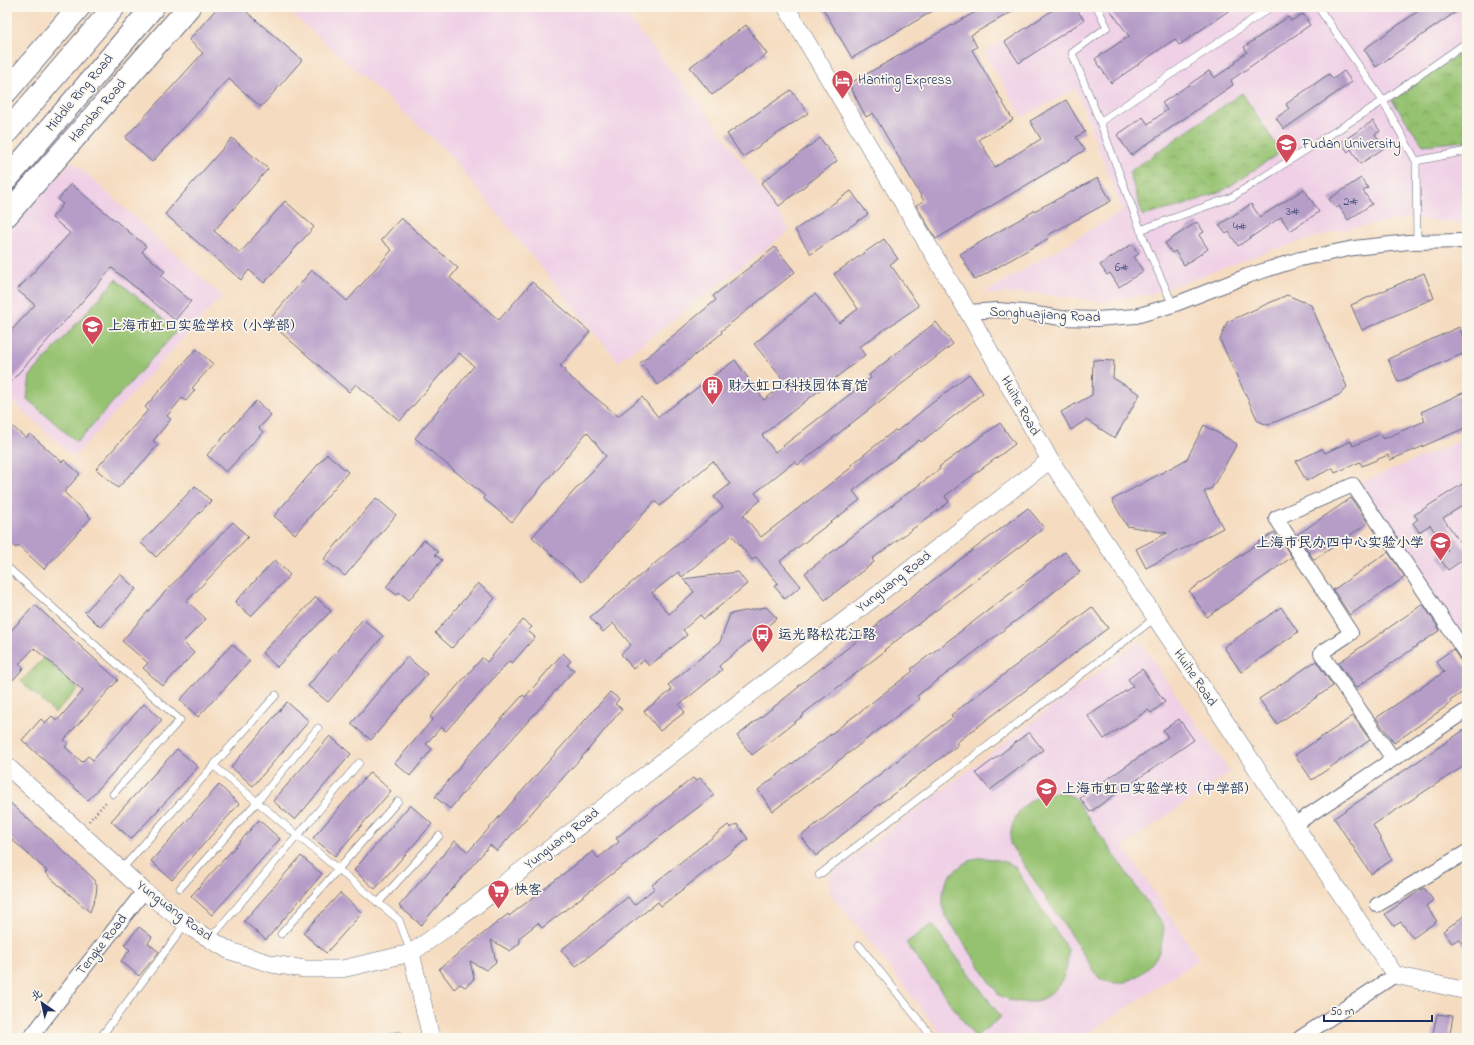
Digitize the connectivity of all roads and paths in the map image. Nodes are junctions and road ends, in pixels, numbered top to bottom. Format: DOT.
graph roads {
  1 [pos="78,7"];
  2 [pos="114,7"];
  3 [pos="153,7"];
  4 [pos="189,7"];
  5 [pos="786,7"];
  6 [pos="1097,7"];
  7 [pos="1271,7"];
  8 [pos="1318,7"];
  9 [pos="1467,42"];
  10 [pos="7,91"];
  11 [pos="1383,101"];
  12 [pos="1100,122"];
  13 [pos="7,132"];
  14 [pos="1467,151"];
  15 [pos="1416,161"];
  16 [pos="7,179"];
  17 [pos="7,215"];
  18 [pos="1140,230"];
  19 [pos="1467,241"];
  20 [pos="1417,242"];
  21 [pos="1173,305"];
  22 [pos="968,312"];
  23 [pos="1050,460"];
  24 [pos="7,567"];
  25 [pos="1155,618"];
  26 [pos="1467,655"];
  27 [pos="276,695"];
  28 [pos="1467,710"];
  29 [pos="318,728"];
  30 [pos="1393,759"];
  31 [pos="360,763"];
  32 [pos="7,766"];
  33 [pos="214,766"];
  34 [pos="113,794"];
  35 [pos="398,801"];
  36 [pos="257,802"];
  37 [pos="1294,826"];
  38 [pos="79,832"];
  39 [pos="298,836"];
  40 [pos="439,836"];
  41 [pos="1467,852"];
  42 [pos="121,870"];
  43 [pos="338,870"];
  44 [pos="819,875"];
  45 [pos="180,888"];
  46 [pos="144,891"];
  47 [pos="378,903"];
  48 [pos="1377,905"];
  49 [pos="185,923"];
  50 [pos="281,934"];
  51 [pos="210,939"];
  52 [pos="859,945"];
  53 [pos="411,953"];
  54 [pos="1395,975"];
  55 [pos="1467,991"];
  56 [pos="30,1038"];
  57 [pos="100,1038"];
  58 [pos="385,1038"];
  59 [pos="400,1038"];
  60 [pos="431,1038"];
  61 [pos="933,1038"];
  62 [pos="1300,1038"];
  1 -- 10 [label="main road"];
  2 -- 13 [label="main road"];
  3 -- 16 [label="main road, Middle Ring Road"];
  4 -- 17 [label="main road, Handan Road"];
  5 -- 22 [label="street"];
  6 -- 12 [label="lane"];
  7 -- 12 [label="lane"];
  8 -- 11 [label="lane"];
  9 -- 11 [label="lane"];
  11 -- 15 [label="lane"];
  11 -- 18 [label="lane"];
  12 -- 18 [label="lane"];
  14 -- 15 [label="lane"];
  15 -- 20 [label="lane"];
  18 -- 21 [label="lane"];
  19 -- 20 [label="street, Songhuajiang Road"];
  20 -- 21 [label="street, Songhuajiang Road"];
  21 -- 22 [label="street, Songhuajiang Road"];
  22 -- 23 [label="street, Huihe Road"];
  23 -- 25 [label="street, Huihe Road"];
  23 -- 53 [label="street, Yunguang Road"];
  24 -- 34 [label="lane"];
  25 -- 37 [label="street, Huihe Road"];
  25 -- 44 [label="lane"];
  26 -- 30 [label="street"];
  27 -- 33 [label="lane"];
  28 -- 30 [label="street"];
  29 -- 36 [label="lane"];
  30 -- 37 [label="street"];
  31 -- 39 [label="lane"];
  32 -- 38 [label="street, Yunguang Road"];
  33 -- 36 [label="lane"];
  33 -- 42 [label="lane"];
  34 -- 38 [label="path"];
  35 -- 43 [label="lane"];
  36 -- 39 [label="lane"];
  36 -- 45 [label="lane"];
  37 -- 54 [label="street, Huihe Road"];
  38 -- 42 [label="street, Yunguang Road"];
  39 -- 43 [label="lane"];
  39 -- 51 [label="lane"];
  40 -- 47 [label="lane"];
  41 -- 48 [label="street"];
  42 -- 46 [label="street, Yunguang Road"];
  43 -- 47 [label="lane"];
  43 -- 50 [label="lane"];
  46 -- 49 [label="street, Yunguang Road"];
  46 -- 56 [label="street, Tengke Road"];
  47 -- 53 [label="lane"];
  49 -- 51 [label="street, Yunguang Road"];
  49 -- 57 [label="lane"];
  51 -- 53 [label="street, Yunguang Road"];
  52 -- 61 [label="lane"];
  53 -- 60 [label="street"];
  54 -- 55 [label="street"];
  54 -- 62 [label="street"];
  58 -- 59 [label="lane"];
}
